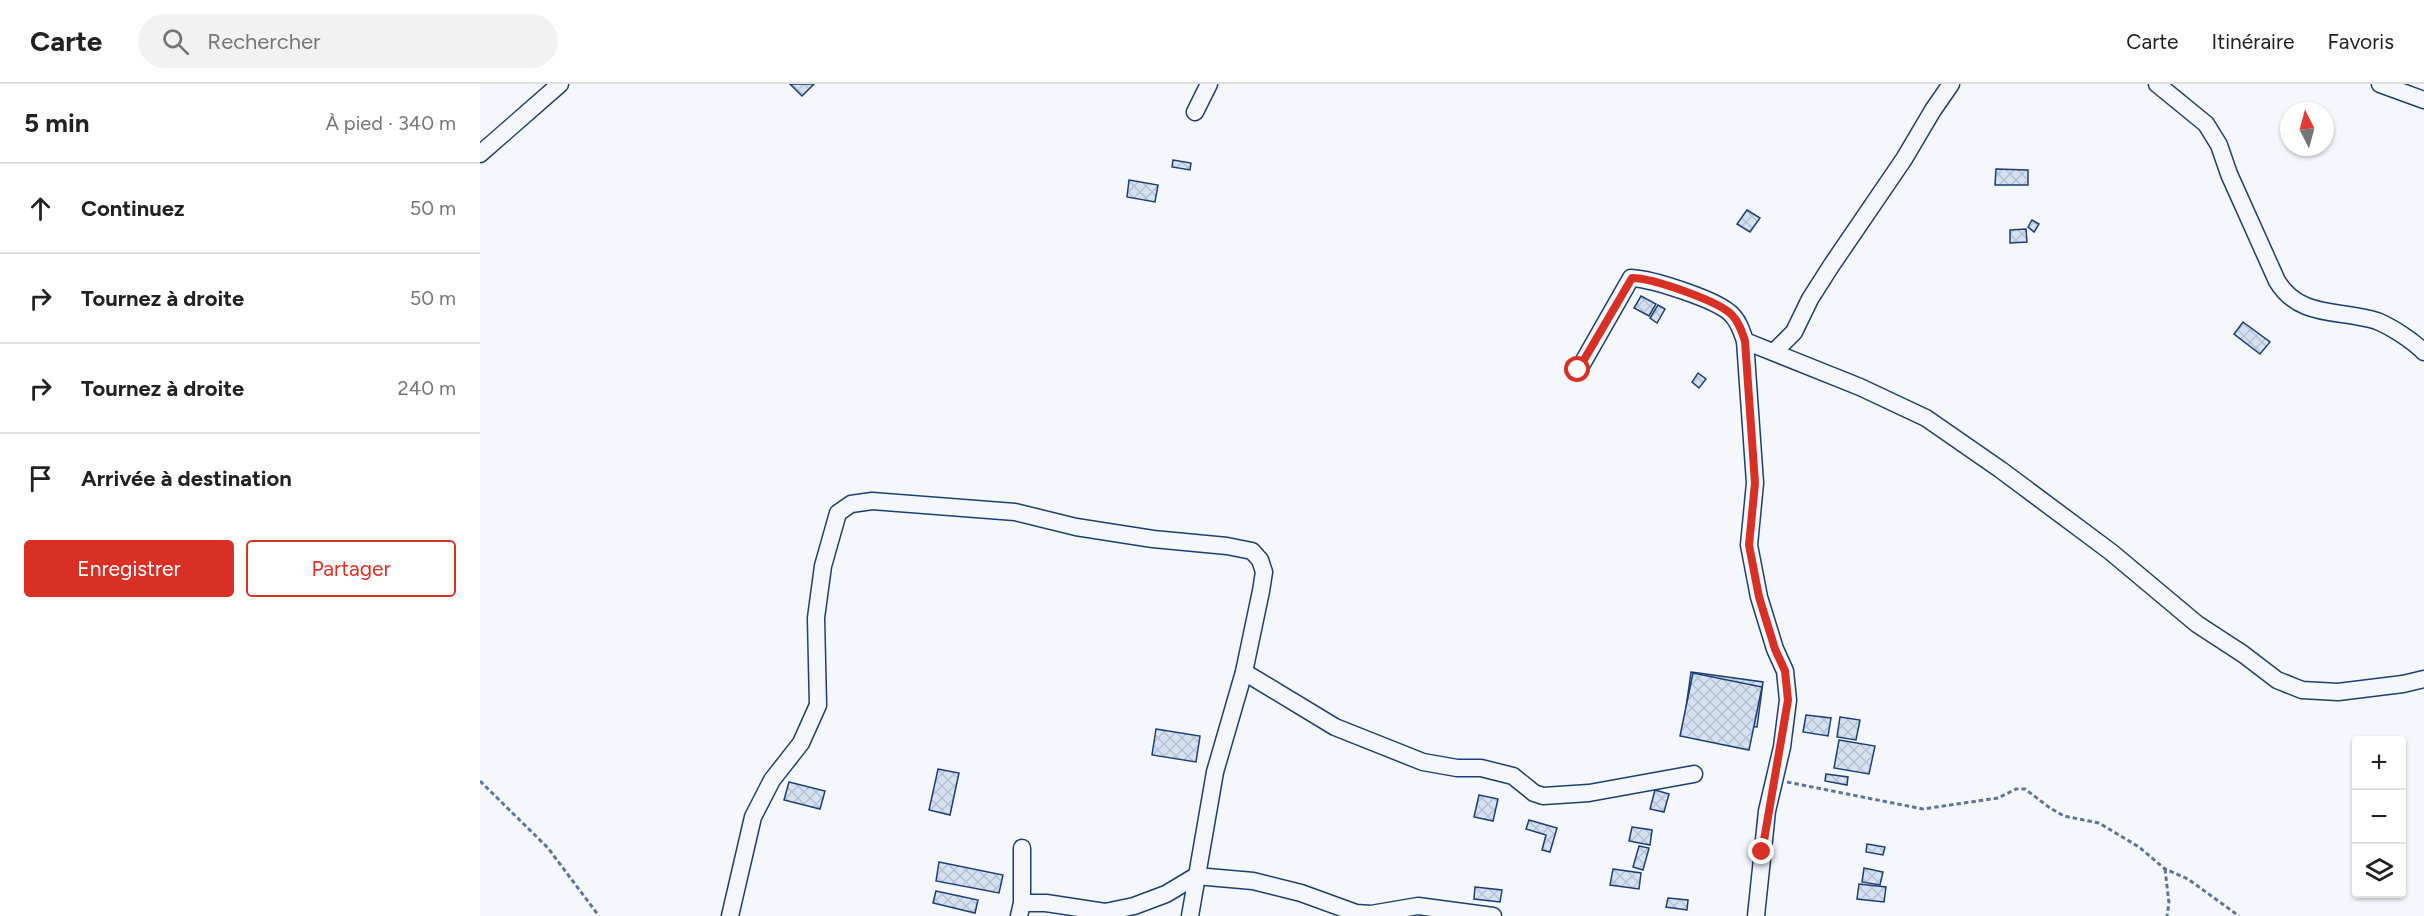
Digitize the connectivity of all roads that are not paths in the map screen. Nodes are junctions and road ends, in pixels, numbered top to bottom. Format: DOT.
graph roads {
  1 [pos="560,84"];
  2 [pos="1209,84"];
  3 [pos="1951,84"];
  4 [pos="2157,84"];
  5 [pos="2380,84"];
  6 [pos="2424,100"];
  7 [pos="1195,112"];
  8 [pos="480,154"];
  9 [pos="1745,341"];
  10 [pos="1774,352"];
  11 [pos="2424,352"];
  12 [pos="1578,370"];
  13 [pos="1244,672"];
  14 [pos="2424,679"];
  15 [pos="1694,774"];
  16 [pos="1022,848"];
  17 [pos="1196,876"];
  18 [pos="1020,909"];
  19 [pos="730,916"];
  20 [pos="1190,916"];
  21 [pos="1493,916"];
  22 [pos="1756,916"];
  1 -- 8 [label="street"];
  2 -- 7 [label="street"];
  3 -- 10 [label="street"];
  4 -- 11 [label="street"];
  5 -- 6 [label="street"];
  9 -- 10 [label="street"];
  9 -- 12 [label="street"];
  9 -- 22 [label="street"];
  10 -- 14 [label="street"];
  13 -- 15 [label="street"];
  13 -- 17 [label="street"];
  13 -- 19 [label="street"];
  16 -- 18 [label="street"];
  17 -- 18 [label="street"];
  17 -- 20 [label="street"];
  17 -- 21 [label="street"];
}
